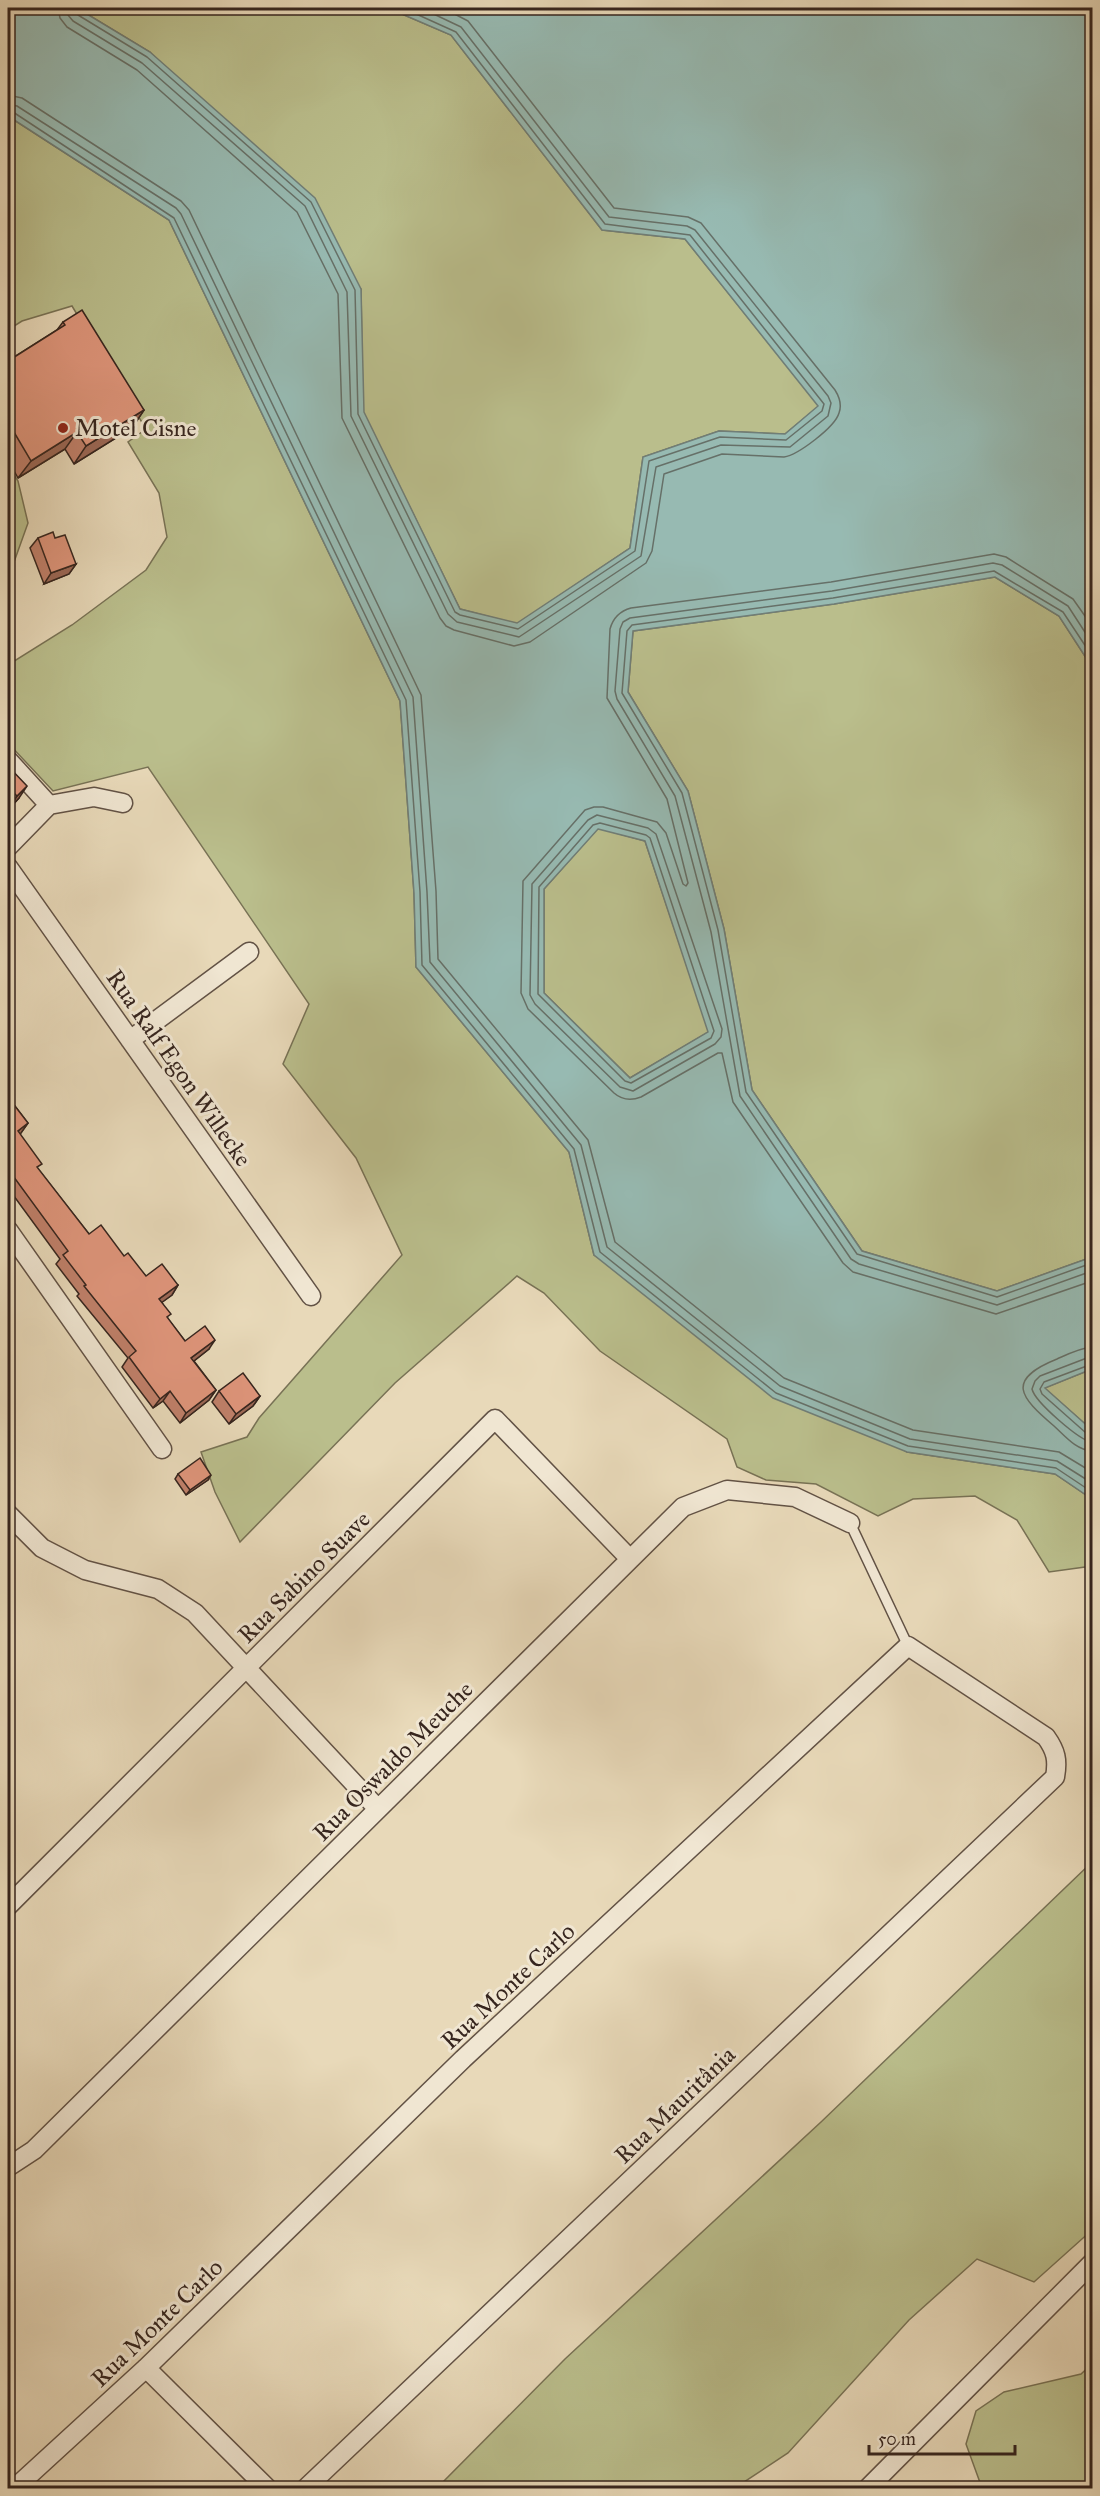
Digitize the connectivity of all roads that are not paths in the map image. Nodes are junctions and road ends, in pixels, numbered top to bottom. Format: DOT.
graph roads {
  1 [pos="8,760"];
  2 [pos="123,803"];
  3 [pos="49,805"];
  4 [pos="8,847"];
  5 [pos="8,867"];
  6 [pos="249,952"];
  7 [pos="130,1040"];
  8 [pos="8,1230"];
  9 [pos="310,1296"];
  10 [pos="162,1449"];
  11 [pos="8,1514"];
  12 [pos="850,1523"];
  13 [pos="630,1559"];
  14 [pos="908,1646"];
  15 [pos="247,1668"];
  16 [pos="378,1809"];
  17 [pos="8,1906"];
  18 [pos="8,2168"];
  19 [pos="1092,2263"];
  20 [pos="147,2368"];
  21 [pos="15,2488"];
  22 [pos="267,2488"];
  23 [pos="306,2488"];
  24 [pos="868,2488"];
  1 -- 3 [label="street"];
  2 -- 3 [label="street"];
  3 -- 4 [label="street"];
  5 -- 7 [label="street, Rua Ralf Egon Willecke"];
  6 -- 7 [label="street"];
  7 -- 9 [label="street, Rua Ralf Egon Willecke"];
  8 -- 10 [label="street"];
  11 -- 15 [label="street"];
  12 -- 13 [label="street, Rua Oswaldo Meuche"];
  12 -- 14 [label="lane"];
  13 -- 15 [label="street, Rua Sabino Suave"];
  13 -- 16 [label="street, Rua Oswaldo Meuche"];
  14 -- 20 [label="street, Rua Monte Carlo"];
  14 -- 23 [label="street, Rua Mauritânia"];
  15 -- 16 [label="street"];
  15 -- 17 [label="street, Rua Sabino Suave"];
  16 -- 18 [label="street, Rua Oswaldo Meuche"];
  19 -- 24 [label="street"];
  20 -- 21 [label="street, Rua Monte Carlo"];
  20 -- 22 [label="street"];
}
